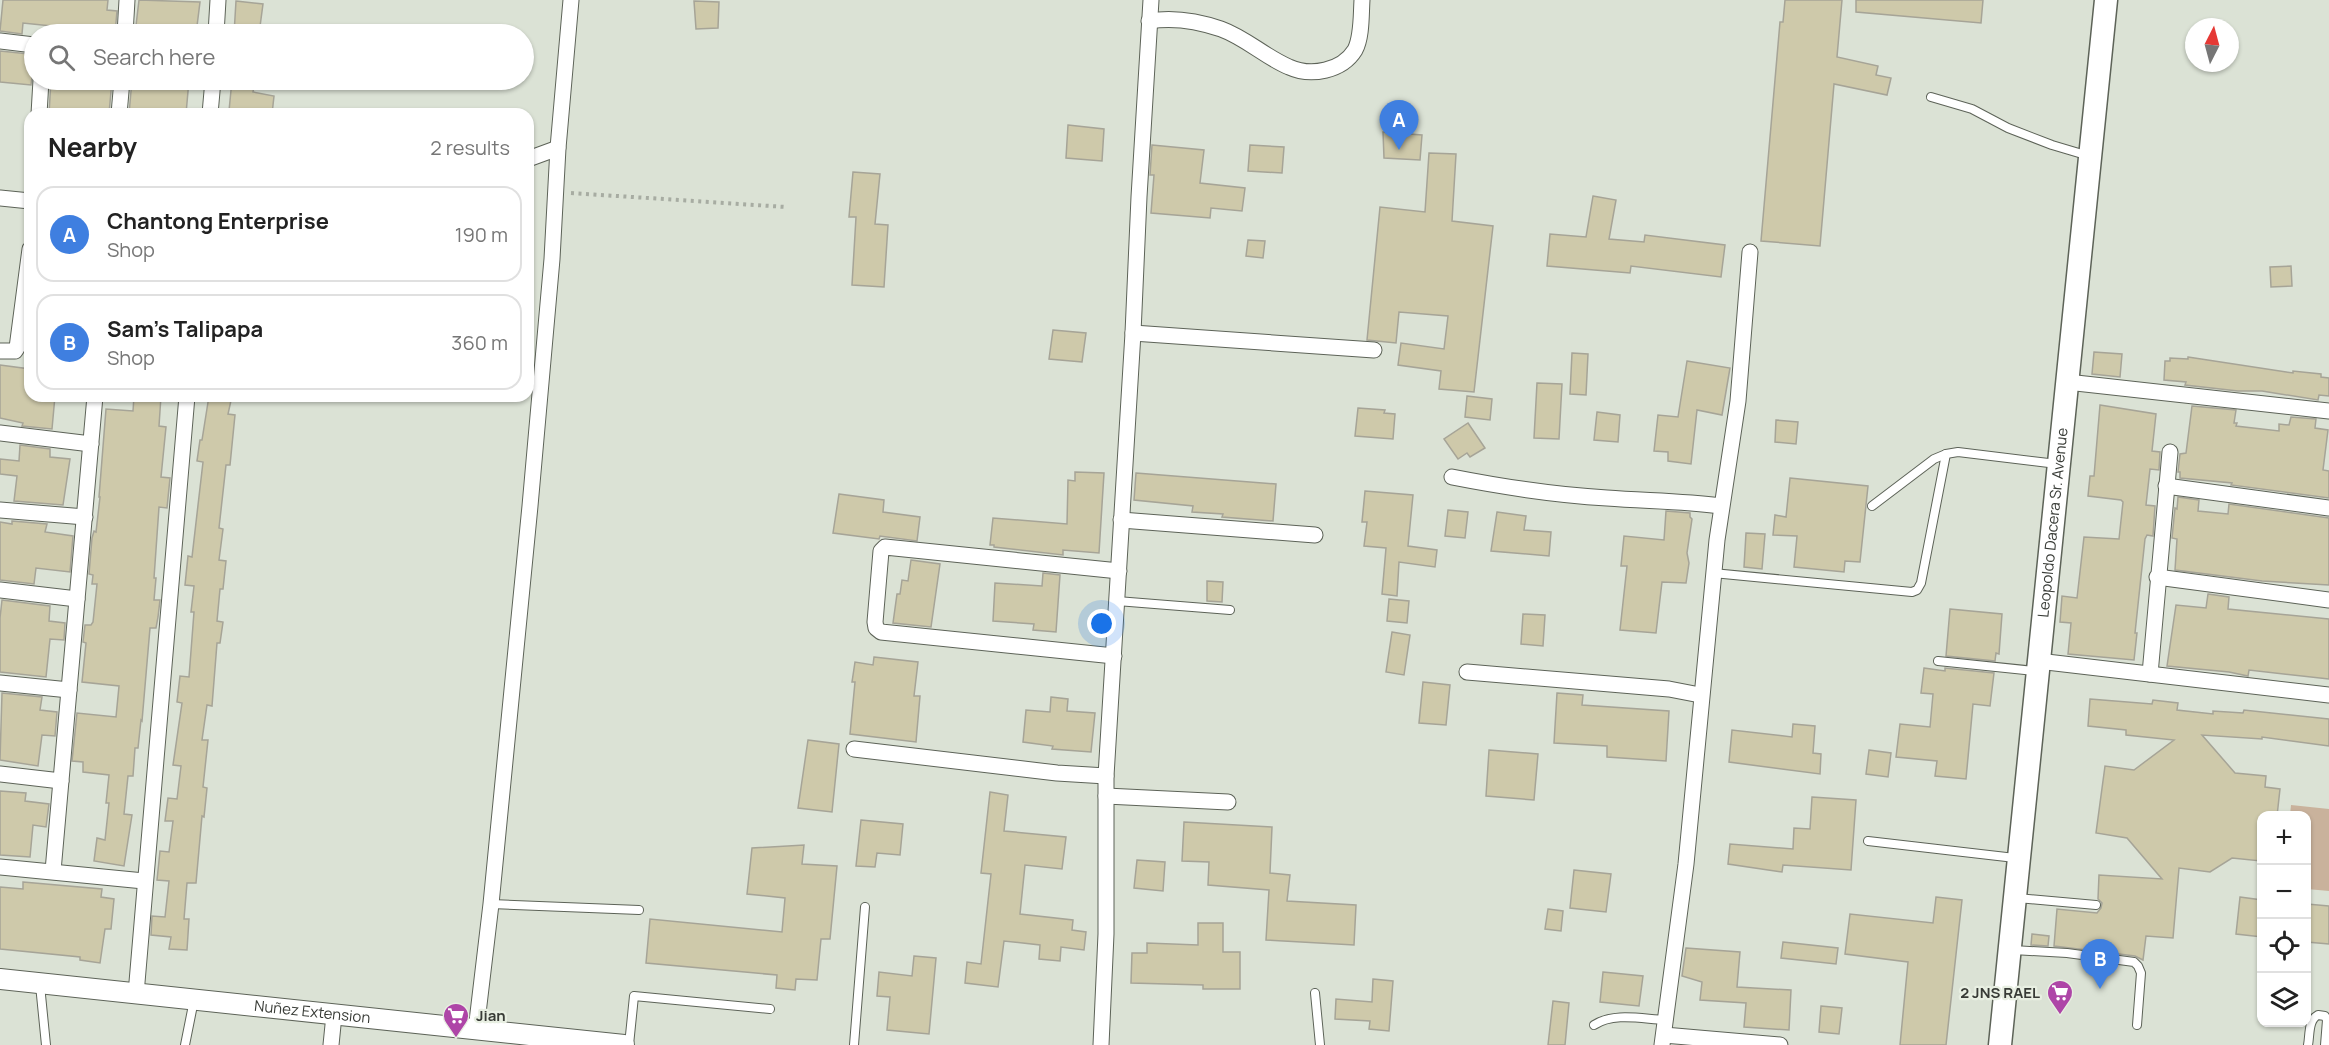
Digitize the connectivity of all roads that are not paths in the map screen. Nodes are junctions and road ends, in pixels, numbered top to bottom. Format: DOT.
graph roads {
  1 [pos="128,0"];
  2 [pos="218,0"];
  3 [pos="570,0"];
  4 [pos="1151,0"];
  5 [pos="1362,0"];
  6 [pos="2106,0"];
  7 [pos="1149,21"];
  8 [pos="126,24"];
  9 [pos="217,24"];
  10 [pos="0,41"];
  11 [pos="24,44"];
  12 [pos="40,90"];
  13 [pos="121,90"];
  14 [pos="212,90"];
  15 [pos="1931,97"];
  16 [pos="39,108"];
  17 [pos="120,108"];
  18 [pos="211,108"];
  19 [pos="558,148"];
  20 [pos="2090,156"];
  21 [pos="534,157"];
  22 [pos="0,198"];
  23 [pos="24,200"];
  24 [pos="1750,252"];
  25 [pos="24,295"];
  26 [pos="1133,333"];
  27 [pos="1374,350"];
  28 [pos="0,351"];
  29 [pos="2067,382"];
  30 [pos="94,402"];
  31 [pos="186,402"];
  32 [pos="534,402"];
  33 [pos="2329,411"];
  34 [pos="538,412"];
  35 [pos="0,433"];
  36 [pos="91,444"];
  37 [pos="2170,452"];
  38 [pos="1946,454"];
  39 [pos="2059,465"];
  40 [pos="1452,477"];
  41 [pos="2166,486"];
  42 [pos="1721,506"];
  43 [pos="1872,506"];
  44 [pos="2329,508"];
  45 [pos="0,510"];
  46 [pos="84,517"];
  47 [pos="1121,520"];
  48 [pos="1315,535"];
  49 [pos="1119,571"];
  50 [pos="1713,573"];
  51 [pos="2157,577"];
  52 [pos="0,590"];
  53 [pos="77,599"];
  54 [pos="2329,600"];
  55 [pos="1117,602"];
  56 [pos="1230,610"];
  57 [pos="1114,656"];
  58 [pos="1938,661"];
  59 [pos="2038,666"];
  60 [pos="1467,672"];
  61 [pos="2150,674"];
  62 [pos="0,683"];
  63 [pos="69,690"];
  64 [pos="1700,695"];
  65 [pos="2329,695"];
  66 [pos="854,749"];
  67 [pos="0,774"];
  68 [pos="1106,776"];
  69 [pos="61,781"];
  70 [pos="1106,796"];
  71 [pos="1228,802"];
  72 [pos="1868,841"];
  73 [pos="2018,858"];
  74 [pos="0,867"];
  75 [pos="53,871"];
  76 [pos="144,881"];
  77 [pos="2015,898"];
  78 [pos="491,904"];
  79 [pos="2096,905"];
  80 [pos="865,907"];
  81 [pos="639,910"];
  82 [pos="2009,950"];
  83 [pos="0,979"];
  84 [pos="40,983"];
  85 [pos="1316,993"];
  86 [pos="136,994"];
  87 [pos="194,1000"];
  88 [pos="770,1009"];
  89 [pos="334,1015"];
  90 [pos="1594,1025"];
  91 [pos="2137,1025"];
  92 [pos="477,1030"];
  93 [pos="1664,1033"];
  94 [pos="528,1040"];
  95 [pos="46,1045"];
  96 [pos="184,1045"];
  97 [pos="331,1045"];
  98 [pos="624,1045"];
  99 [pos="629,1045"];
  100 [pos="854,1045"];
  101 [pos="1101,1045"];
  102 [pos="1320,1045"];
  103 [pos="1780,1045"];
  104 [pos="2000,1045"];
  105 [pos="2308,1045"];
  106 [pos="2325,1045"];
  1 -- 8 [label="street"];
  2 -- 9 [label="street"];
  3 -- 19 [label="street"];
  4 -- 7 [label="street"];
  5 -- 7 [label="street"];
  6 -- 20 [label="main road, Leopoldo Dacera Sr. Avenue"];
  7 -- 26 [label="street"];
  10 -- 11 [label="street"];
  12 -- 16 [label="street"];
  13 -- 17 [label="street"];
  14 -- 18 [label="street"];
  15 -- 20 [label="lane"];
  19 -- 21 [label="street"];
  19 -- 34 [label="street"];
  20 -- 29 [label="main road, Leopoldo Dacera Sr. Avenue"];
  22 -- 23 [label="street"];
  24 -- 42 [label="street"];
  25 -- 28 [label="street"];
  26 -- 27 [label="street"];
  26 -- 47 [label="street"];
  29 -- 33 [label="street"];
  29 -- 39 [label="main road, Leopoldo Dacera Sr. Avenue"];
  30 -- 36 [label="street"];
  31 -- 76 [label="street"];
  32 -- 34 [label="street"];
  34 -- 78 [label="street"];
  35 -- 36 [label="street"];
  36 -- 46 [label="street"];
  37 -- 41 [label="street"];
  38 -- 39 [label="lane"];
  38 -- 43 [label="lane"];
  38 -- 50 [label="lane"];
  39 -- 59 [label="main road, Leopoldo Dacera Sr. Avenue"];
  40 -- 42 [label="street"];
  41 -- 44 [label="street"];
  41 -- 51 [label="street"];
  42 -- 50 [label="street"];
  45 -- 46 [label="street"];
  46 -- 53 [label="street"];
  47 -- 48 [label="street"];
  47 -- 49 [label="street"];
  49 -- 55 [label="street"];
  49 -- 57 [label="street"];
  50 -- 64 [label="street"];
  51 -- 54 [label="street"];
  51 -- 61 [label="street"];
  52 -- 53 [label="street"];
  53 -- 63 [label="street"];
  55 -- 56 [label="lane"];
  55 -- 57 [label="street"];
  57 -- 68 [label="street"];
  58 -- 59 [label="lane"];
  59 -- 61 [label="street"];
  59 -- 73 [label="main road, Leopoldo Dacera Sr. Avenue"];
  60 -- 64 [label="street"];
  61 -- 65 [label="street"];
  62 -- 63 [label="street"];
  63 -- 69 [label="street"];
  64 -- 93 [label="street"];
  66 -- 68 [label="street"];
  67 -- 69 [label="street"];
  68 -- 70 [label="street"];
  69 -- 75 [label="street"];
  70 -- 71 [label="street"];
  70 -- 101 [label="street"];
  72 -- 73 [label="lane"];
  73 -- 77 [label="main road, Leopoldo Dacera Sr. Avenue"];
  74 -- 75 [label="street"];
  75 -- 76 [label="street"];
  76 -- 86 [label="street"];
  77 -- 79 [label="lane"];
  77 -- 82 [label="main road, Leopoldo Dacera Sr. Avenue"];
  78 -- 81 [label="lane"];
  78 -- 92 [label="street"];
  80 -- 100 [label="lane"];
  82 -- 91 [label="lane"];
  82 -- 104 [label="main road, Leopoldo Dacera Sr. Avenue"];
  83 -- 84 [label="street, Nuñez Extension"];
  84 -- 86 [label="street, Nuñez Extension"];
  84 -- 95 [label="lane"];
  85 -- 102 [label="lane"];
  86 -- 87 [label="street, Nuñez Extension"];
  87 -- 89 [label="street, Nuñez Extension"];
  87 -- 96 [label="lane"];
  88 -- 99 [label="lane"];
  89 -- 92 [label="street, Nuñez Extension"];
  89 -- 97 [label="street"];
  90 -- 93 [label="lane"];
  92 -- 94 [label="street, Nuñez Extension"];
  93 -- 103 [label="street"];
  94 -- 98 [label="street, Nuñez Extension"];
  105 -- 106 [label="lane"];
}
